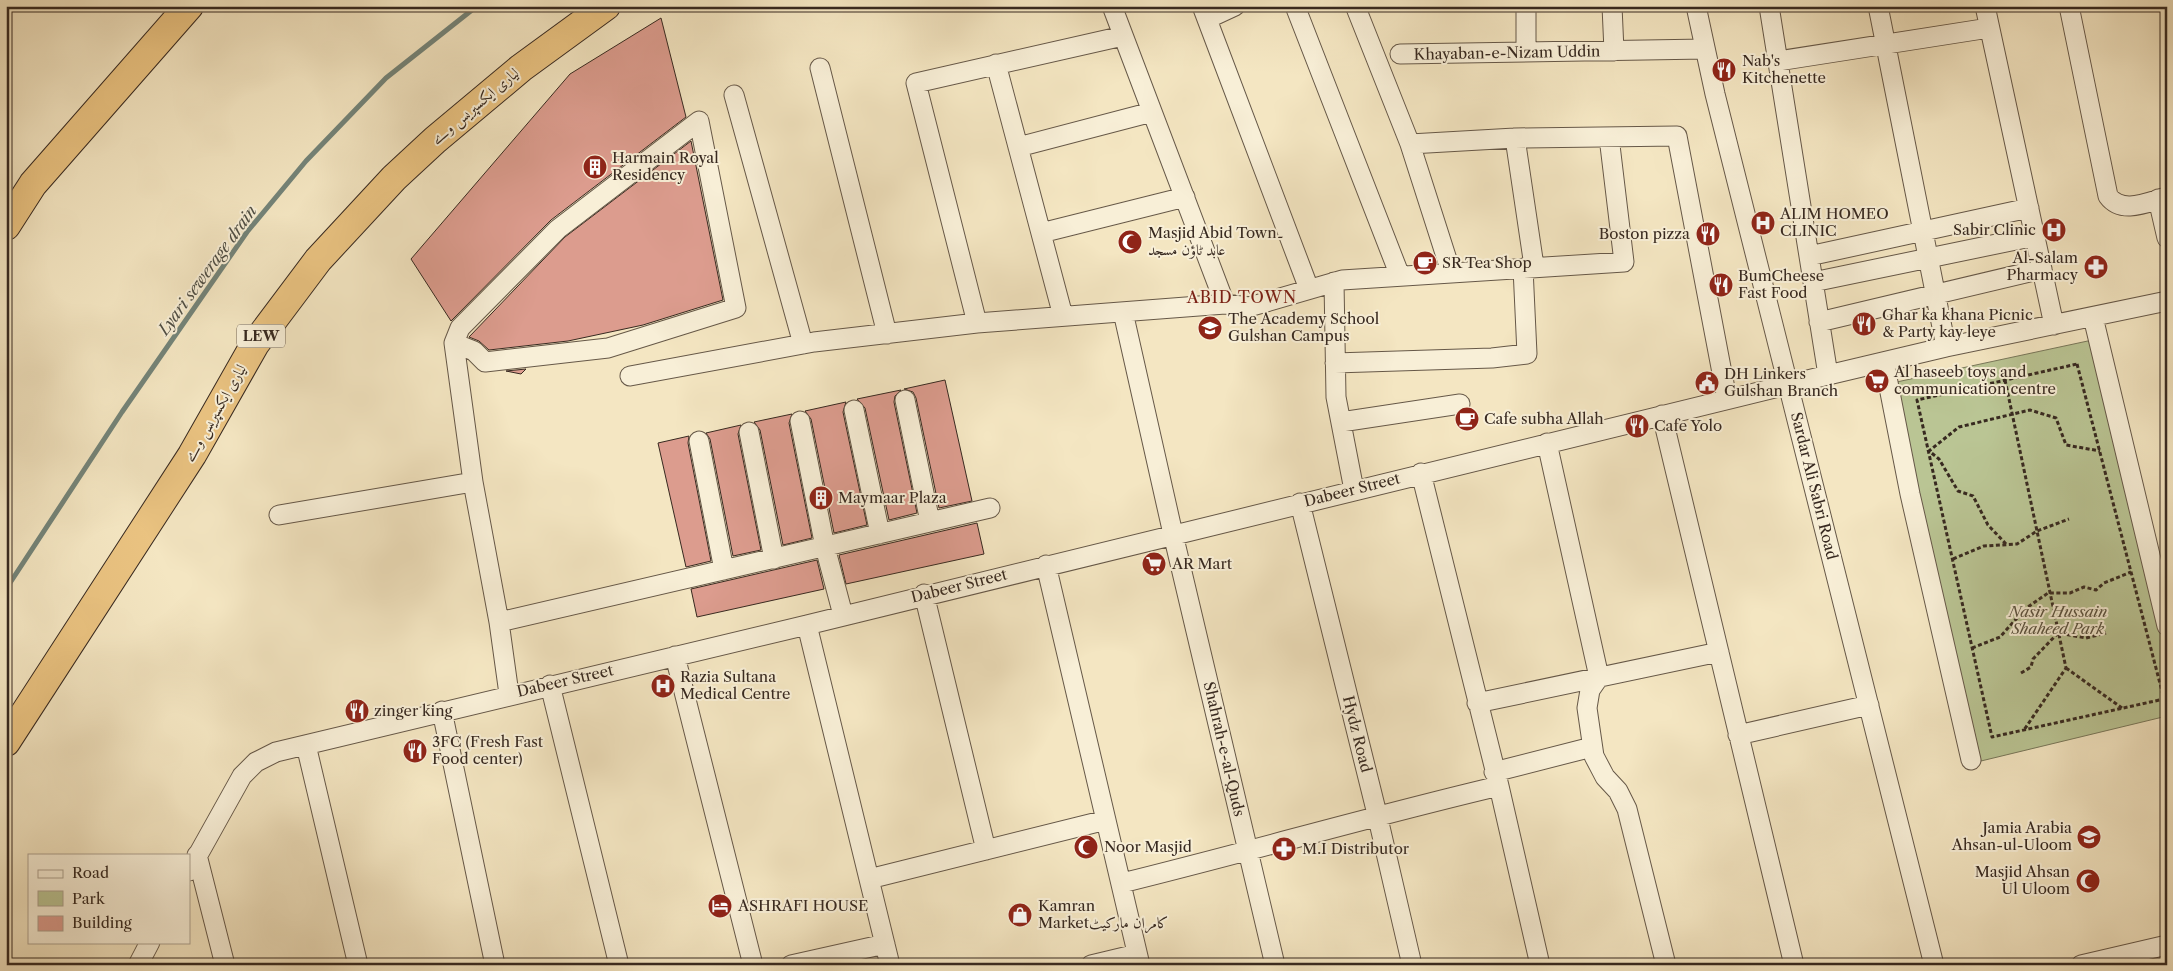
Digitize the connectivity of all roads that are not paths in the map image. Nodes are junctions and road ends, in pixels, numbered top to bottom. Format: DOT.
graph roads {
  1 [pos="189,6"];
  2 [pos="606,6"];
  3 [pos="1112,6"];
  4 [pos="1235,6"];
  5 [pos="1295,6"];
  6 [pos="1526,6"];
  7 [pos="1612,6"];
  8 [pos="1696,6"];
  9 [pos="1770,6"];
  10 [pos="1878,6"];
  11 [pos="1985,6"];
  12 [pos="2069,6"];
  13 [pos="1356,8"];
  14 [pos="1205,12"];
  15 [pos="1989,28"];
  16 [pos="1123,36"];
  17 [pos="1885,44"];
  18 [pos="1705,49"];
  19 [pos="1614,51"];
  20 [pos="1526,52"];
  21 [pos="1400,54"];
  22 [pos="1778,61"];
  23 [pos="996,64"];
  24 [pos="820,68"];
  25 [pos="734,95"];
  26 [pos="1152,112"];
  27 [pos="1609,137"];
  28 [pos="1515,138"];
  29 [pos="1410,144"];
  30 [pos="1018,147"];
  31 [pos="1185,197"];
  32 [pos="2162,198"];
  33 [pos="2029,208"];
  34 [pos="6,226"];
  35 [pos="1923,231"];
  36 [pos="1041,232"];
  37 [pos="2035,236"];
  38 [pos="2167,238"];
  39 [pos="1809,256"];
  40 [pos="1928,258"];
  41 [pos="1528,267"];
  42 [pos="2042,269"];
  43 [pos="1450,272"];
  44 [pos="1400,276"];
  45 [pos="1334,282"];
  46 [pos="1813,282"];
  47 [pos="1309,289"];
  48 [pos="1935,294"];
  49 [pos="2167,301"];
  50 [pos="1225,304"];
  51 [pos="1123,312"];
  52 [pos="1063,316"];
  53 [pos="2093,316"];
  54 [pos="1820,322"];
  55 [pos="978,323"];
  56 [pos="2054,325"];
  57 [pos="887,334"];
  58 [pos="454,343"];
  59 [pos="803,344"];
  60 [pos="1946,347"];
  61 [pos="1884,362"];
  62 [pos="1335,363"];
  63 [pos="1828,375"];
  64 [pos="630,376"];
  65 [pos="1788,384"];
  66 [pos="1727,399"];
  67 [pos="905,400"];
  68 [pos="1460,404"];
  69 [pos="854,410"];
  70 [pos="1662,415"];
  71 [pos="800,421"];
  72 [pos="1341,422"];
  73 [pos="749,432"];
  74 [pos="699,442"];
  75 [pos="1547,443"];
  76 [pos="1421,474"];
  77 [pos="473,482"];
  78 [pos="1354,490"];
  79 [pos="1300,503"];
  80 [pos="990,508"];
  81 [pos="279,515"];
  82 [pos="930,522"];
  83 [pos="880,534"];
  84 [pos="1173,534"];
  85 [pos="826,547"];
  86 [pos="774,558"];
  87 [pos="1046,565"];
  88 [pos="724,570"];
  89 [pos="924,594"];
  90 [pos="843,615"];
  91 [pos="499,622"];
  92 [pos="807,625"];
  93 [pos="2167,626"];
  94 [pos="1718,652"];
  95 [pos="674,656"];
  96 [pos="1599,677"];
  97 [pos="550,685"];
  98 [pos="509,694"];
  99 [pos="1477,703"];
  100 [pos="1869,705"];
  101 [pos="442,711"];
  102 [pos="1738,734"];
  103 [pos="6,742"];
  104 [pos="306,745"];
  105 [pos="1592,747"];
  106 [pos="1971,760"];
  107 [pos="1496,779"];
  108 [pos="1378,814"];
  109 [pos="1106,820"];
  110 [pos="986,850"];
  111 [pos="1248,852"];
  112 [pos="193,863"];
  113 [pos="869,878"];
  114 [pos="1122,883"];
  115 [pos="149,944"];
  116 [pos="885,944"];
  117 [pos="2167,946"];
  118 [pos="1139,959"];
  119 [pos="138,965"];
  120 [pos="225,965"];
  121 [pos="358,965"];
  122 [pos="495,965"];
  123 [pos="619,965"];
  124 [pos="753,965"];
  125 [pos="791,965"];
  126 [pos="890,965"];
  127 [pos="1091,965"];
  128 [pos="1276,965"];
  129 [pos="1412,965"];
  130 [pos="1540,965"];
  131 [pos="1666,965"];
  132 [pos="1794,965"];
  133 [pos="1934,965"];
  134 [pos="2081,965"];
  1 -- 34 [label="highway"];
  2 -- 103 [label="highway, لیاری ایکسپریس وے / LEW"];
  3 -- 16 [label="street"];
  4 -- 14 [label="street"];
  5 -- 44 [label="street"];
  6 -- 20 [label="street"];
  7 -- 19 [label="street, Khayaban-e-Nizam Uddin"];
  8 -- 18 [label="street, Sardar Ali Sabri Road"];
  9 -- 22 [label="street"];
  10 -- 17 [label="street"];
  11 -- 15 [label="street"];
  12 -- 32 [label="street"];
  13 -- 29 [label="street"];
  14 -- 47 [label="street"];
  15 -- 17 [label="street"];
  15 -- 33 [label="street"];
  16 -- 23 [label="street"];
  16 -- 26 [label="street"];
  17 -- 22 [label="street"];
  17 -- 35 [label="street"];
  18 -- 19 [label="street, Khayaban-e-Nizam Uddin"];
  18 -- 65 [label="street, Sardar Ali Sabri Road"];
  19 -- 20 [label="street, Khayaban-e-Nizam Uddin"];
  20 -- 21 [label="street, Khayaban-e-Nizam Uddin"];
  22 -- 39 [label="street"];
  23 -- 30 [label="street"];
  23 -- 55 [label="street"];
  24 -- 57 [label="street"];
  25 -- 59 [label="street"];
  26 -- 30 [label="street"];
  26 -- 31 [label="street"];
  27 -- 28 [label="street"];
  27 -- 41 [label="street"];
  27 -- 66 [label="street"];
  28 -- 29 [label="street"];
  28 -- 41 [label="street"];
  29 -- 43 [label="street"];
  30 -- 36 [label="street"];
  31 -- 36 [label="street"];
  31 -- 50 [label="street"];
  32 -- 38 [label="street"];
  33 -- 35 [label="street"];
  33 -- 37 [label="street"];
  35 -- 39 [label="street"];
  35 -- 40 [label="street"];
  36 -- 52 [label="street"];
  37 -- 40 [label="street"];
  37 -- 42 [label="street"];
  39 -- 46 [label="street"];
  40 -- 46 [label="street"];
  40 -- 48 [label="street"];
  41 -- 43 [label="street"];
  41 -- 62 [label="street"];
  42 -- 48 [label="street"];
  42 -- 56 [label="street"];
  43 -- 44 [label="street"];
  44 -- 45 [label="street"];
  45 -- 47 [label="street"];
  45 -- 62 [label="street"];
  46 -- 54 [label="street"];
  47 -- 50 [label="street"];
  48 -- 54 [label="street"];
  48 -- 60 [label="street"];
  49 -- 53 [label="street, Dabeer Street"];
  50 -- 51 [label="street"];
  51 -- 52 [label="street"];
  51 -- 84 [label="street, Shahrah-e-al-Quds"];
  52 -- 55 [label="street"];
  53 -- 56 [label="street, Dabeer Street"];
  53 -- 93 [label="street"];
  54 -- 63 [label="street"];
  55 -- 57 [label="street"];
  56 -- 60 [label="street, Dabeer Street"];
  57 -- 59 [label="street"];
  58 -- 58 [label="street"];
  58 -- 77 [label="street"];
  59 -- 64 [label="street"];
  60 -- 61 [label="street, Dabeer Street"];
  61 -- 63 [label="street, Dabeer Street"];
  61 -- 106 [label="street"];
  62 -- 72 [label="street"];
  63 -- 65 [label="street, Dabeer Street"];
  65 -- 66 [label="street, Dabeer Street"];
  65 -- 100 [label="street, Sardar Ali Sabri Road"];
  66 -- 70 [label="street, Dabeer Street"];
  67 -- 82 [label="street"];
  68 -- 72 [label="street"];
  69 -- 83 [label="street"];
  70 -- 75 [label="street, Dabeer Street"];
  70 -- 94 [label="street"];
  71 -- 85 [label="street"];
  72 -- 78 [label="street"];
  73 -- 86 [label="street"];
  74 -- 88 [label="street"];
  75 -- 76 [label="street, Dabeer Street"];
  75 -- 96 [label="street"];
  76 -- 78 [label="street, Dabeer Street"];
  76 -- 99 [label="street"];
  77 -- 81 [label="street"];
  77 -- 91 [label="street"];
  78 -- 79 [label="street, Dabeer Street"];
  79 -- 84 [label="street, Dabeer Street"];
  79 -- 108 [label="street, Hydz Road"];
  80 -- 82 [label="street"];
  82 -- 83 [label="street"];
  83 -- 85 [label="street"];
  84 -- 87 [label="street, Dabeer Street"];
  84 -- 111 [label="street, Shahrah-e-al-Quds"];
  85 -- 86 [label="street"];
  85 -- 90 [label="street"];
  86 -- 88 [label="street"];
  87 -- 89 [label="street, Dabeer Street"];
  87 -- 109 [label="street"];
  88 -- 91 [label="street"];
  89 -- 90 [label="street, Dabeer Street"];
  89 -- 110 [label="street"];
  90 -- 92 [label="street, Dabeer Street"];
  91 -- 98 [label="street"];
  92 -- 95 [label="street, Dabeer Street"];
  92 -- 113 [label="street"];
  94 -- 96 [label="street"];
  94 -- 102 [label="street"];
  95 -- 97 [label="street, Dabeer Street"];
  95 -- 124 [label="street"];
  96 -- 99 [label="street"];
  96 -- 105 [label="street"];
  97 -- 98 [label="street, Dabeer Street"];
  97 -- 123 [label="street"];
  98 -- 101 [label="street, Dabeer Street"];
  99 -- 107 [label="street"];
  100 -- 102 [label="street"];
  100 -- 133 [label="street, Sardar Ali Sabri Road"];
  101 -- 104 [label="street, Dabeer Street"];
  101 -- 122 [label="street"];
  102 -- 132 [label="street"];
  104 -- 112 [label="street, Dabeer Street"];
  104 -- 121 [label="street"];
  105 -- 107 [label="street"];
  105 -- 131 [label="street"];
  107 -- 108 [label="street"];
  107 -- 130 [label="street"];
  108 -- 111 [label="street"];
  108 -- 129 [label="street, Hydz Road"];
  109 -- 110 [label="street"];
  109 -- 114 [label="street"];
  110 -- 113 [label="street"];
  111 -- 114 [label="street"];
  111 -- 128 [label="street, Shahrah-e-al-Quds"];
  112 -- 120 [label="street"];
  113 -- 116 [label="street"];
  114 -- 118 [label="street"];
  115 -- 119 [label="street"];
  116 -- 125 [label="street"];
  116 -- 126 [label="street"];
  117 -- 134 [label="street"];
  118 -- 127 [label="street"];
}
